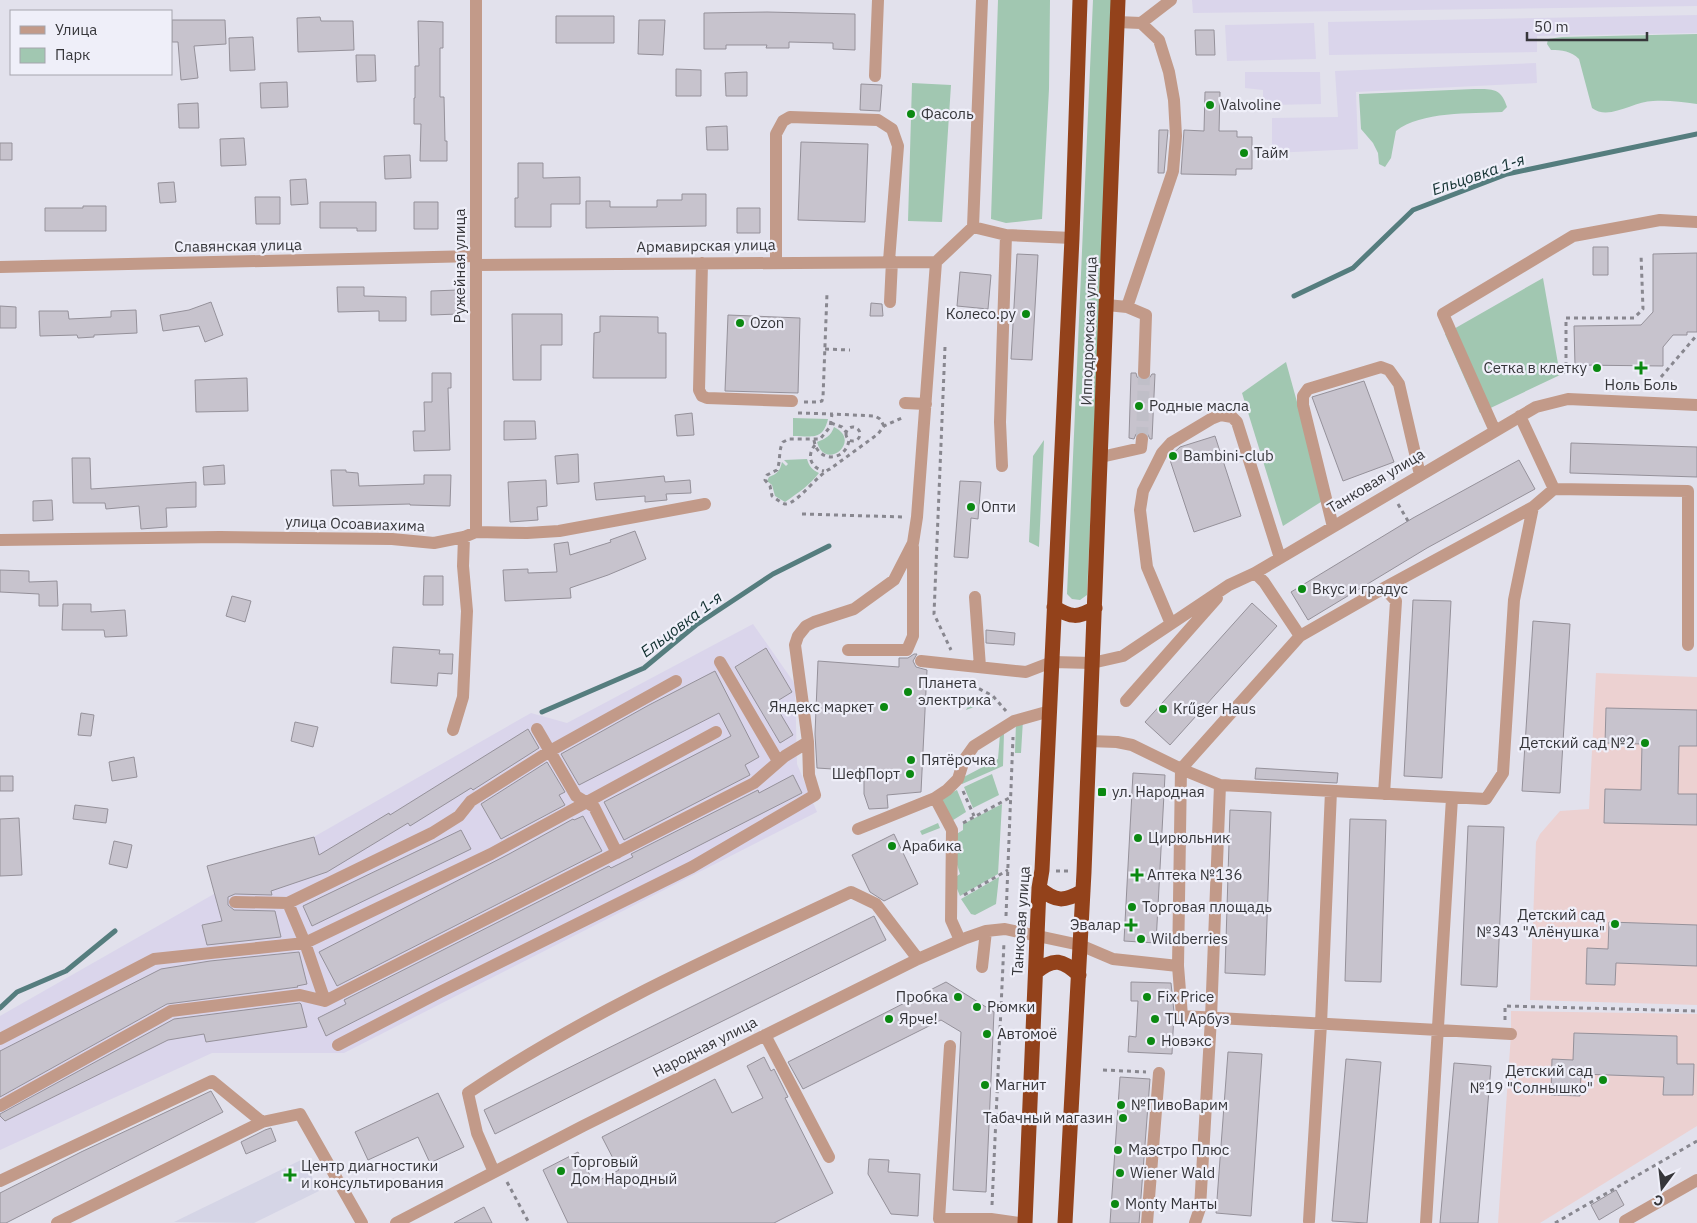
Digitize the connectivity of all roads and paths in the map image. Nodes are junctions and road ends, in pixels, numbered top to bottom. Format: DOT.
graph roads {
  1 [pos="476,0"];
  2 [pos="878,0"];
  3 [pos="982,0"];
  4 [pos="1080,0"];
  5 [pos="1118,0"];
  6 [pos="1171,0"];
  7 [pos="1117,22"];
  8 [pos="1141,23"];
  9 [pos="875,76"];
  10 [pos="1697,222"];
  11 [pos="973,227"];
  12 [pos="1006,235"];
  13 [pos="1072,238"];
  14 [pos="1641,254"];
  15 [pos="476,260"];
  16 [pos="891,261"];
  17 [pos="702,262"];
  18 [pos="776,262"];
  19 [pos="936,262"];
  20 [pos="0,268"];
  21 [pos="828,293"];
  22 [pos="890,302"];
  23 [pos="1108,305"];
  24 [pos="1127,307"];
  25 [pos="1697,335"];
  26 [pos="946,340"];
  27 [pos="825,349"];
  28 [pos="850,350"];
  29 [pos="1144,373"];
  30 [pos="1566,374"];
  31 [pos="1661,377"];
  32 [pos="792,401"];
  33 [pos="905,403"];
  34 [pos="926,404"];
  35 [pos="1697,405"];
  36 [pos="832,414"];
  37 [pos="1520,416"];
  38 [pos="900,419"];
  39 [pos="831,423"];
  40 [pos="884,426"];
  41 [pos="1495,431"];
  42 [pos="846,432"];
  43 [pos="860,437"];
  44 [pos="1142,439"];
  45 [pos="814,440"];
  46 [pos="849,440"];
  47 [pos="866,443"];
  48 [pos="815,445"];
  49 [pos="1102,457"];
  50 [pos="1002,466"];
  51 [pos="824,471"];
  52 [pos="1420,475"];
  53 [pos="1554,489"];
  54 [pos="705,504"];
  55 [pos="1398,504"];
  56 [pos="1534,507"];
  57 [pos="802,514"];
  58 [pos="917,517"];
  59 [pos="1408,521"];
  60 [pos="1333,527"];
  61 [pos="470,534"];
  62 [pos="0,540"];
  63 [pos="913,543"];
  64 [pos="1280,558"];
  65 [pos="1255,573"];
  66 [pos="1229,585"];
  67 [pos="1384,588"];
  68 [pos="975,597"];
  69 [pos="1054,608"];
  70 [pos="1094,608"];
  71 [pos="1171,624"];
  72 [pos="1300,636"];
  73 [pos="1688,645"];
  74 [pos="848,650"];
  75 [pos="921,661"];
  76 [pos="720,662"];
  77 [pos="1052,662"];
  78 [pos="1092,663"];
  79 [pos="958,665"];
  80 [pos="980,667"];
  81 [pos="676,681"];
  82 [pos="1126,701"];
  83 [pos="1050,711"];
  84 [pos="1014,721"];
  85 [pos="537,729"];
  86 [pos="453,730"];
  87 [pos="716,732"];
  88 [pos="1089,741"];
  89 [pos="808,742"];
  90 [pos="550,751"];
  91 [pos="778,761"];
  92 [pos="1181,769"];
  93 [pos="958,779"];
  94 [pos="1220,785"];
  95 [pos="1331,792"];
  96 [pos="1384,794"];
  97 [pos="1011,797"];
  98 [pos="935,798"];
  99 [pos="1452,798"];
  100 [pos="586,802"];
  101 [pos="858,829"];
  102 [pos="617,853"];
  103 [pos="1009,870"];
  104 [pos="1055,871"];
  105 [pos="1072,871"];
  106 [pos="1039,888"];
  107 [pos="1083,891"];
  108 [pos="235,902"];
  109 [pos="952,902"];
  110 [pos="288,903"];
  111 [pos="1005,929"];
  112 [pos="986,931"];
  113 [pos="1037,937"];
  114 [pos="960,940"];
  115 [pos="305,943"];
  116 [pos="1080,945"];
  117 [pos="918,960"];
  118 [pos="982,966"];
  119 [pos="1178,966"];
  120 [pos="1036,972"];
  121 [pos="1079,975"];
  122 [pos="324,1001"];
  123 [pos="1697,1011"];
  124 [pos="1211,1018"];
  125 [pos="1321,1024"];
  126 [pos="1438,1030"];
  127 [pos="1508,1034"];
  128 [pos="765,1035"];
  129 [pos="0,1039"];
  130 [pos="338,1045"];
  131 [pos="950,1046"];
  132 [pos="1103,1070"];
  133 [pos="1159,1073"];
  134 [pos="0,1106"];
  135 [pos="262,1122"];
  136 [pos="1697,1141"];
  137 [pos="829,1156"];
  138 [pos="494,1172"];
  139 [pos="1697,1180"];
  140 [pos="0,1181"];
  141 [pos="507,1182"];
  142 [pos="992,1200"];
  143 [pos="938,1221"];
  144 [pos="1309,1221"];
  145 [pos="1625,1222"];
  146 [pos="57,1223"];
  147 [pos="362,1223"];
  148 [pos="396,1223"];
  149 [pos="529,1223"];
  150 [pos="1020,1223"];
  151 [pos="1025,1223"];
  152 [pos="1065,1223"];
  153 [pos="1147,1223"];
  154 [pos="1195,1223"];
  155 [pos="1426,1223"];
  156 [pos="1555,1223"];
  1 -- 15 [label="street, Ружейная улица"];
  2 -- 9 [label="street"];
  3 -- 11 [label="street"];
  4 -- 13 [label="highway, Ипподромская улица"];
  5 -- 7 [label="highway, Ипподромская улица"];
  6 -- 8 [label="street"];
  7 -- 8 [label="street"];
  7 -- 23 [label="highway, Ипподромская улица"];
  8 -- 24 [label="street"];
  10 -- 41 [label="street"];
  11 -- 12 [label="street"];
  11 -- 19 [label="street"];
  12 -- 13 [label="street"];
  12 -- 50 [label="street"];
  13 -- 69 [label="highway, Ипподромская улица"];
  14 -- 30 [label="path"];
  15 -- 17 [label="street, Армавирская улица"];
  15 -- 20 [label="street, Славянская улица"];
  15 -- 61 [label="street, Ружейная улица"];
  16 -- 18 [label="street, Армавирская улица"];
  16 -- 18 [label="street"];
  16 -- 19 [label="street, Армавирская улица"];
  16 -- 22 [label="street"];
  17 -- 18 [label="street, Армавирская улица"];
  17 -- 32 [label="street"];
  19 -- 34 [label="street"];
  21 -- 27 [label="path"];
  23 -- 24 [label="street"];
  23 -- 49 [label="highway, Ипподромская улица"];
  24 -- 29 [label="street"];
  25 -- 31 [label="path"];
  26 -- 79 [label="path"];
  27 -- 28 [label="path"];
  27 -- 32 [label="path"];
  32 -- 36 [label="path"];
  33 -- 34 [label="street"];
  34 -- 58 [label="street"];
  35 -- 37 [label="street, Танковая улица"];
  36 -- 39 [label="path"];
  36 -- 40 [label="path"];
  37 -- 41 [label="street, Танковая улица"];
  37 -- 53 [label="street"];
  38 -- 40 [label="path"];
  39 -- 42 [label="path"];
  39 -- 45 [label="path"];
  40 -- 47 [label="path"];
  41 -- 52 [label="street, Танковая улица"];
  42 -- 43 [label="path"];
  42 -- 46 [label="path"];
  43 -- 46 [label="path"];
  43 -- 47 [label="path"];
  44 -- 49 [label="street"];
  45 -- 48 [label="path"];
  45 -- 51 [label="path"];
  46 -- 48 [label="path"];
  47 -- 51 [label="path"];
  48 -- 51 [label="path"];
  49 -- 70 [label="highway, Ипподромская улица"];
  52 -- 60 [label="street, Танковая улица"];
  52 -- 60 [label="street"];
  53 -- 56 [label="street"];
  53 -- 73 [label="street"];
  54 -- 61 [label="street, улица Осоавиахима"];
  55 -- 59 [label="path"];
  56 -- 67 [label="street"];
  56 -- 99 [label="street"];
  57 -- 58 [label="path"];
  58 -- 63 [label="street"];
  60 -- 64 [label="street, Танковая улица"];
  61 -- 62 [label="street, улица Осоавиахима"];
  61 -- 86 [label="street, Ружейная улица"];
  63 -- 74 [label="street"];
  63 -- 89 [label="street"];
  64 -- 65 [label="street, Танковая улица"];
  64 -- 71 [label="street"];
  65 -- 66 [label="street, Танковая улица"];
  65 -- 72 [label="street"];
  66 -- 71 [label="street, Танковая улица"];
  66 -- 82 [label="street"];
  67 -- 72 [label="street"];
  67 -- 96 [label="street"];
  68 -- 80 [label="street"];
  69 -- 70 [label="highway"];
  69 -- 77 [label="highway, Ипподромская улица"];
  70 -- 78 [label="highway, Ипподромская улица"];
  71 -- 78 [label="street, Танковая улица"];
  72 -- 92 [label="street"];
  75 -- 79 [label="street"];
  76 -- 91 [label="street"];
  77 -- 78 [label="street, Танковая улица"];
  77 -- 80 [label="street"];
  77 -- 83 [label="highway, Танковая улица"];
  78 -- 88 [label="highway"];
  79 -- 80 [label="street"];
  79 -- 84 [label="path"];
  81 -- 90 [label="street"];
  83 -- 84 [label="street"];
  83 -- 106 [label="highway, Танковая улица"];
  84 -- 93 [label="street"];
  84 -- 97 [label="path"];
  85 -- 90 [label="street"];
  87 -- 100 [label="street"];
  88 -- 92 [label="street"];
  88 -- 107 [label="highway"];
  89 -- 91 [label="street"];
  89 -- 130 [label="street"];
  90 -- 100 [label="street"];
  90 -- 110 [label="street"];
  91 -- 102 [label="street"];
  92 -- 94 [label="street"];
  92 -- 119 [label="street"];
  93 -- 97 [label="path"];
  93 -- 98 [label="street"];
  94 -- 95 [label="street"];
  94 -- 124 [label="street"];
  95 -- 96 [label="street"];
  95 -- 125 [label="street"];
  96 -- 99 [label="street"];
  97 -- 103 [label="path"];
  98 -- 101 [label="street"];
  98 -- 109 [label="street"];
  99 -- 126 [label="street"];
  100 -- 102 [label="street"];
  100 -- 115 [label="street"];
  102 -- 122 [label="street"];
  103 -- 109 [label="path"];
  103 -- 111 [label="path"];
  104 -- 105 [label="path"];
  106 -- 107 [label="highway"];
  106 -- 113 [label="highway, Танковая улица"];
  107 -- 116 [label="highway"];
  108 -- 110 [label="street"];
  109 -- 114 [label="street"];
  110 -- 115 [label="street"];
  111 -- 112 [label="street, Народная улица"];
  111 -- 113 [label="street, Народная улица"];
  111 -- 142 [label="path"];
  112 -- 114 [label="street, Народная улица"];
  112 -- 118 [label="street"];
  113 -- 116 [label="street, Народная улица"];
  113 -- 120 [label="highway, Танковая улица"];
  114 -- 117 [label="street, Народная улица"];
  115 -- 122 [label="street"];
  115 -- 129 [label="street"];
  116 -- 119 [label="street, Народная улица"];
  116 -- 121 [label="highway"];
  117 -- 128 [label="street, Народная улица"];
  117 -- 138 [label="street"];
  119 -- 124 [label="street"];
  120 -- 121 [label="highway"];
  120 -- 151 [label="highway, Танковая улица"];
  121 -- 152 [label="highway"];
  122 -- 134 [label="street"];
  123 -- 127 [label="path"];
  124 -- 125 [label="street"];
  124 -- 154 [label="street"];
  125 -- 126 [label="street"];
  125 -- 144 [label="street"];
  126 -- 127 [label="street"];
  126 -- 155 [label="street"];
  128 -- 137 [label="street"];
  128 -- 138 [label="street, Народная улица"];
  131 -- 143 [label="street"];
  132 -- 133 [label="path"];
  133 -- 153 [label="street"];
  135 -- 140 [label="street"];
  135 -- 146 [label="street"];
  135 -- 147 [label="street"];
  136 -- 156 [label="path"];
  138 -- 148 [label="street, Народная улица"];
  139 -- 145 [label="street"];
  141 -- 149 [label="path"];
  143 -- 150 [label="street"];
}
